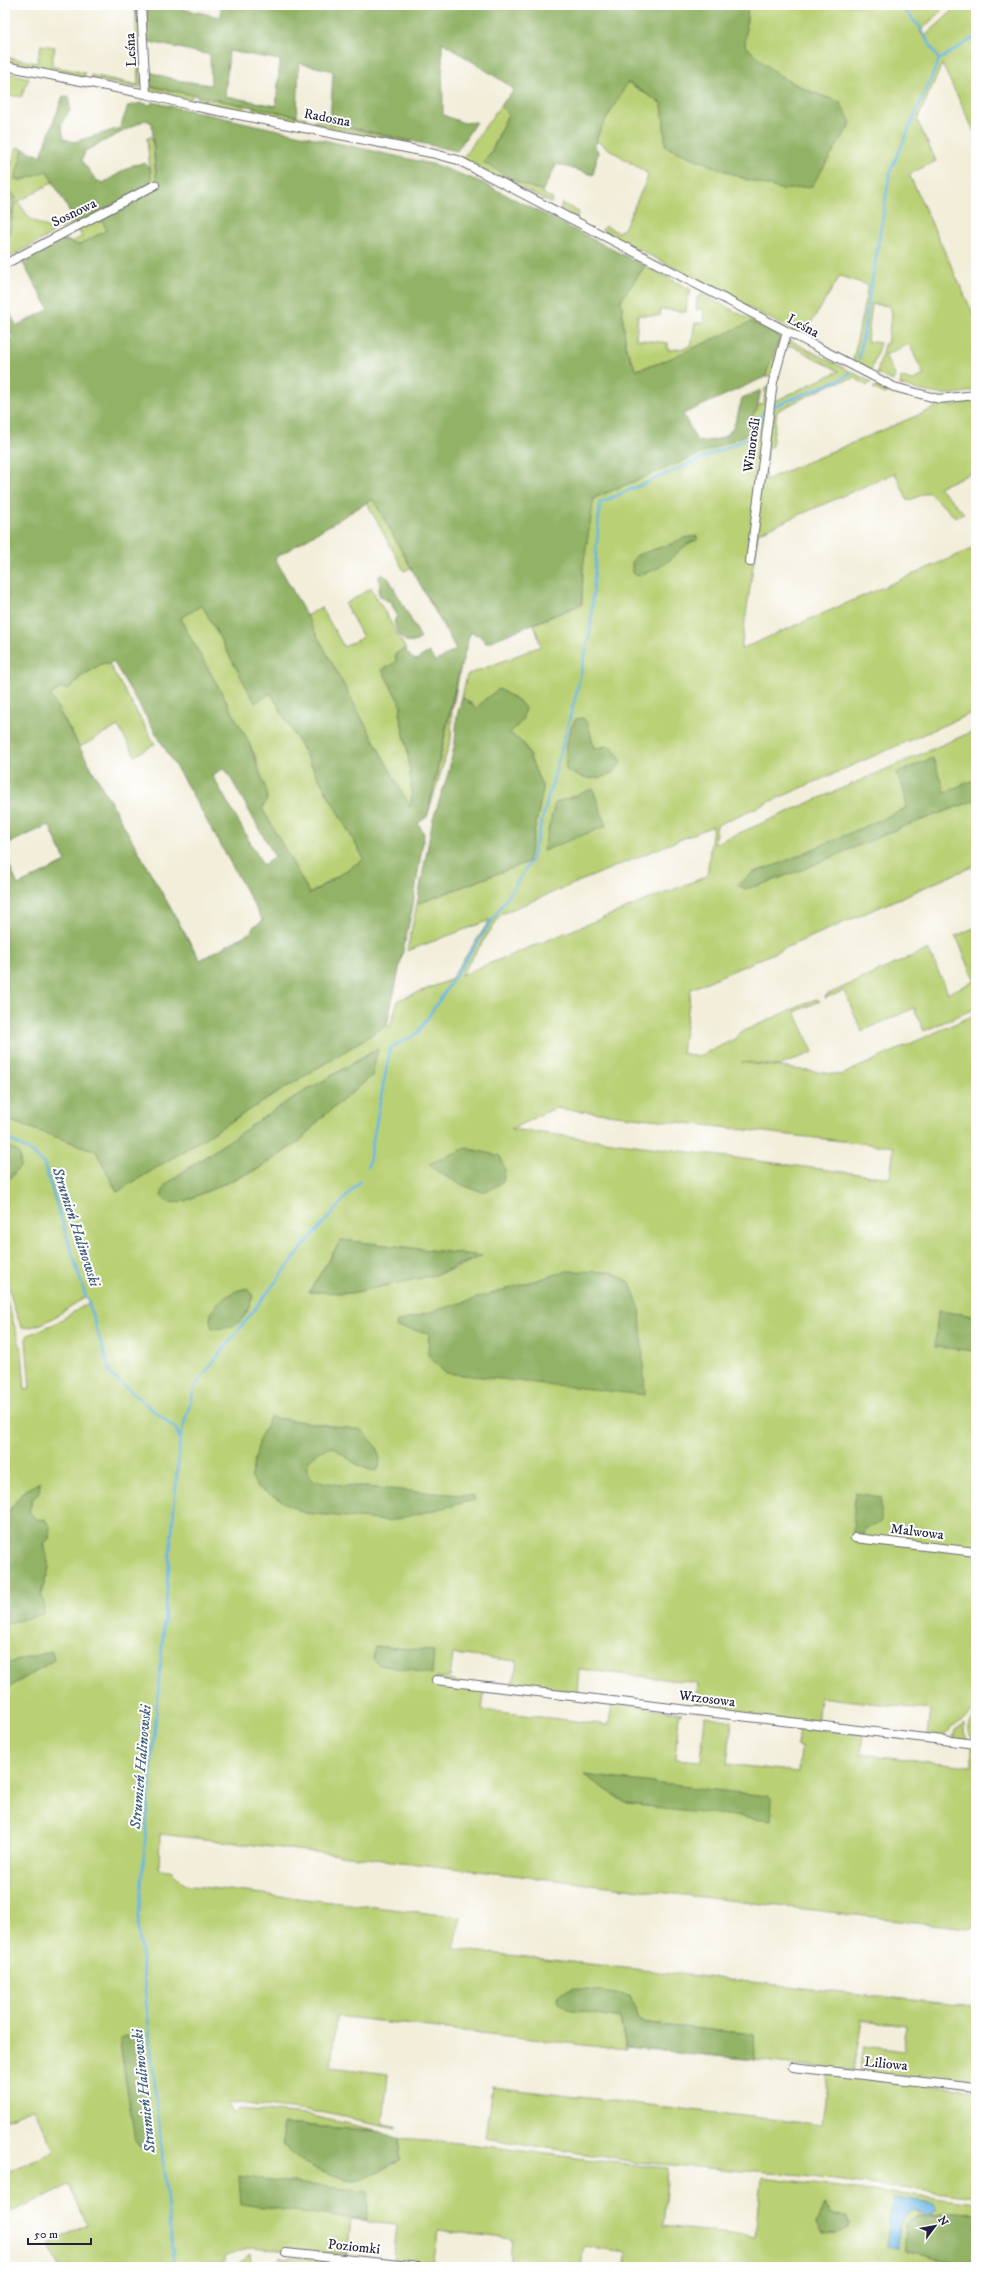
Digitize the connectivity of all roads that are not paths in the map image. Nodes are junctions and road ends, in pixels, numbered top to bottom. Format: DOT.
graph roads {
  1 [pos="141,5"];
  2 [pos="5,66"];
  3 [pos="146,94"];
  4 [pos="155,185"];
  5 [pos="626,248"];
  6 [pos="5,264"];
  7 [pos="787,332"];
  8 [pos="976,395"];
  9 [pos="750,562"];
  10 [pos="855,1538"];
  11 [pos="976,1552"];
  12 [pos="436,1680"];
  13 [pos="976,1744"];
  14 [pos="793,2067"];
  15 [pos="976,2088"];
  16 [pos="286,2253"];
  17 [pos="419,2267"];
  1 -- 3 [label="street, Leśna"];
  2 -- 3 [label="street, Radosna"];
  3 -- 5 [label="street, Radosna"];
  4 -- 6 [label="street, Sosnowa"];
  5 -- 7 [label="street, Leśna"];
  7 -- 8 [label="street, Leśna"];
  7 -- 9 [label="street, Winorośli"];
  10 -- 11 [label="street, Malwowa"];
  12 -- 13 [label="street, Wrzosowa"];
  14 -- 15 [label="street, Liliowa"];
  16 -- 17 [label="street, Poziomki"];
}
